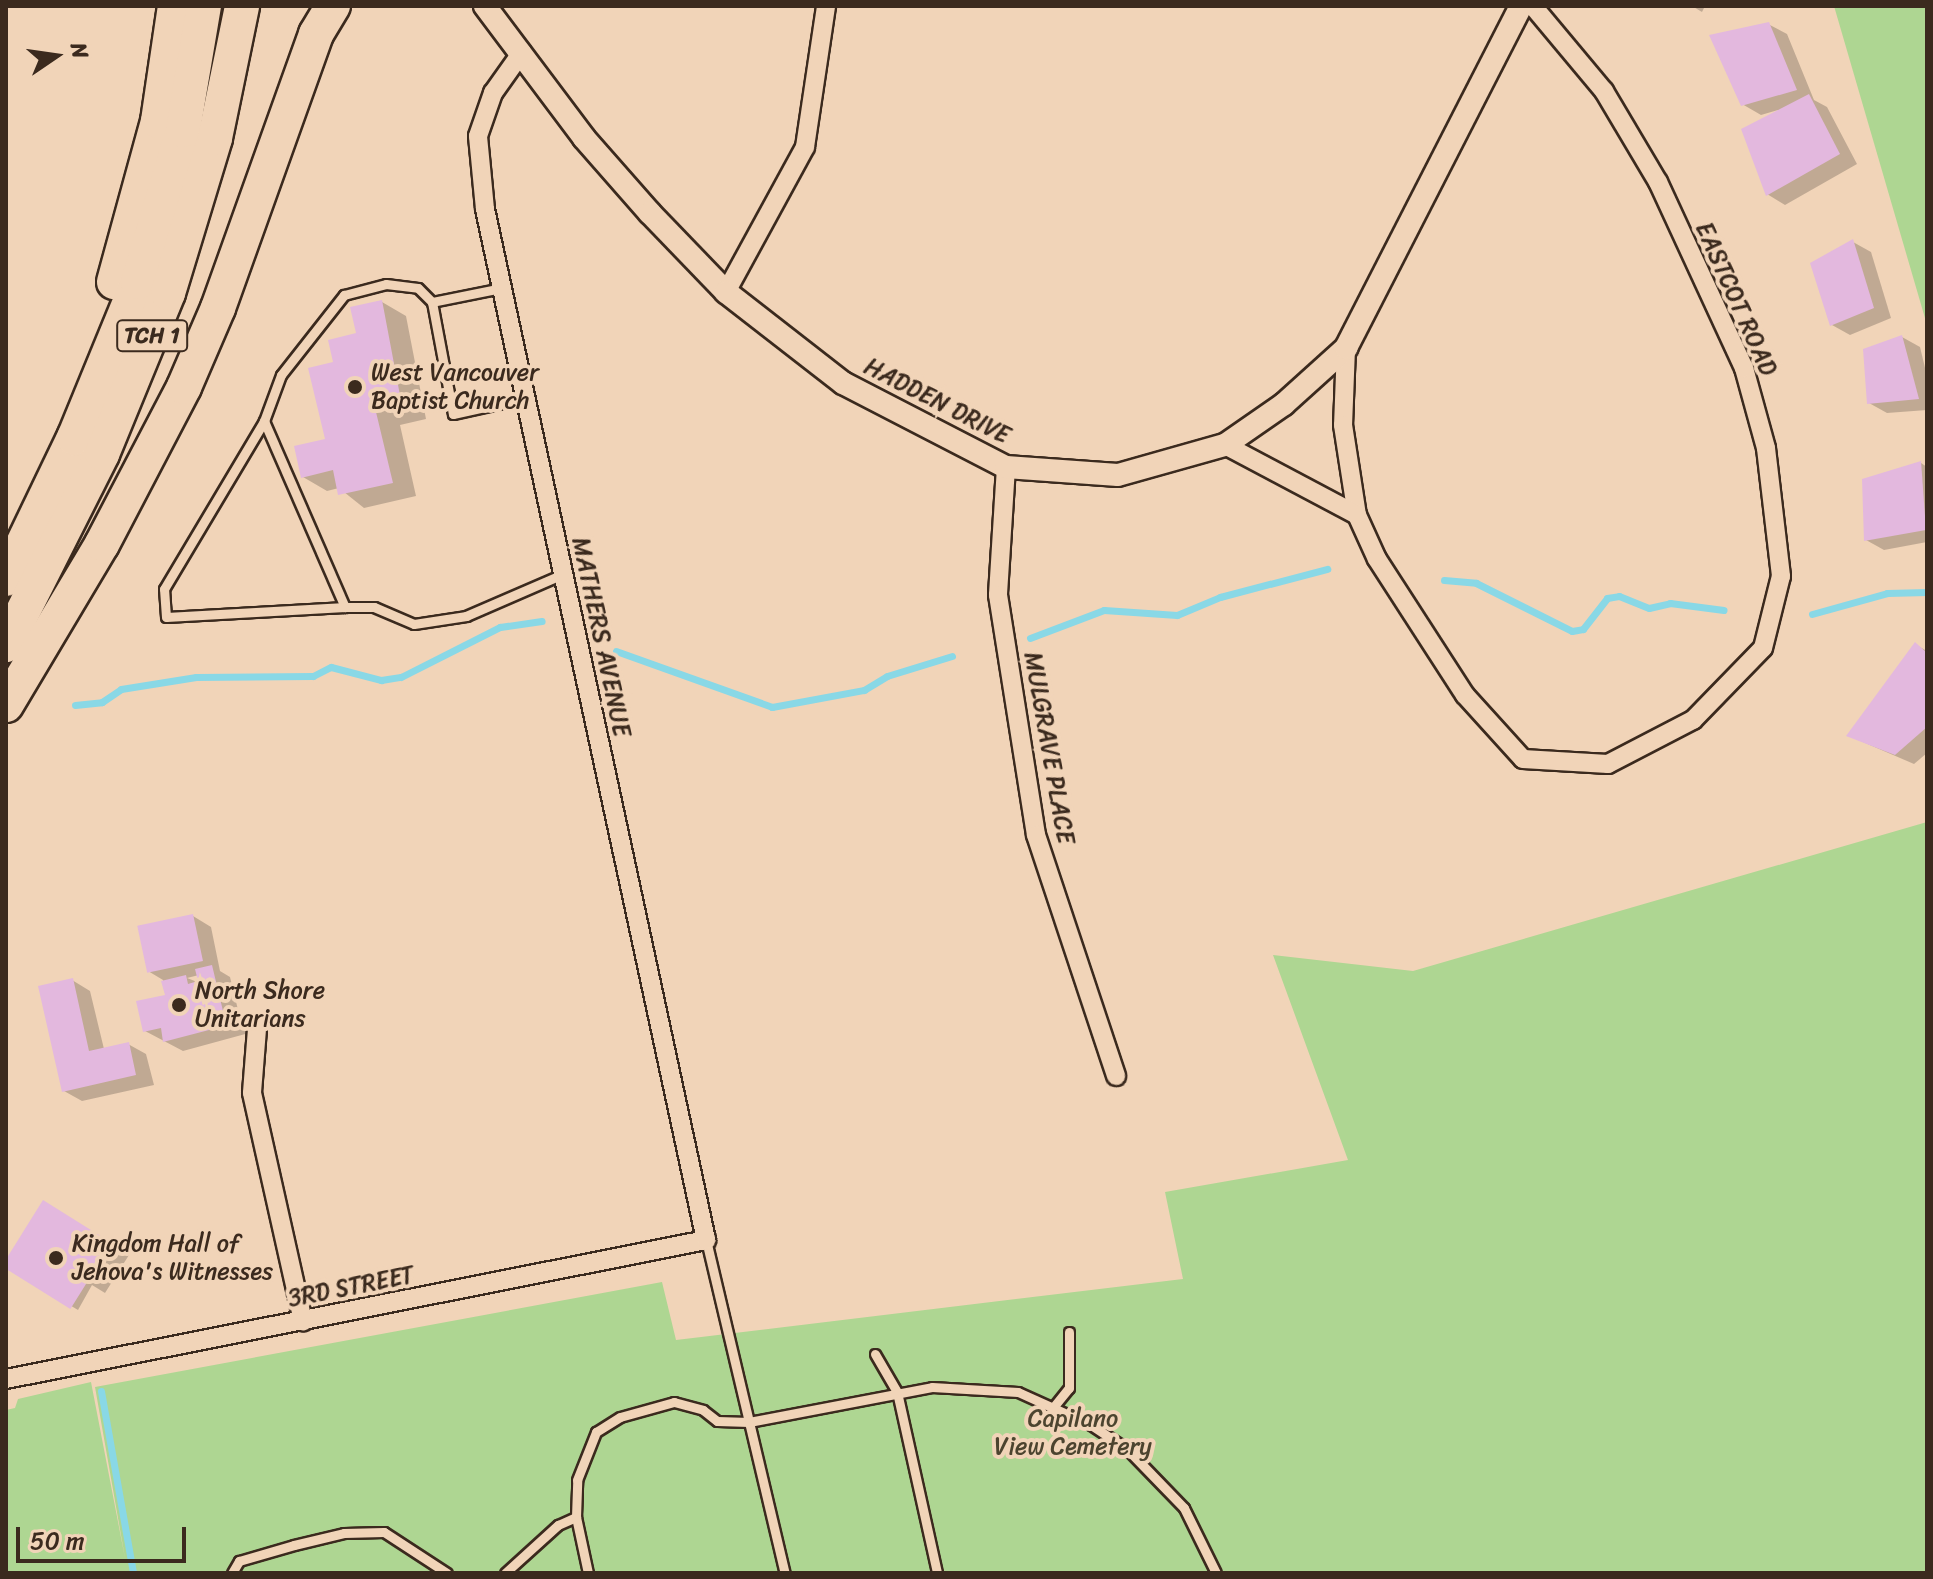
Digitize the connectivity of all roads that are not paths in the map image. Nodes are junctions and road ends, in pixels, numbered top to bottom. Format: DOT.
graph roads {
  1 [pos="175,6"];
  2 [pos="204,6"];
  3 [pos="242,6"];
  4 [pos="313,6"];
  5 [pos="333,6"];
  6 [pos="485,6"];
  7 [pos="826,6"];
  8 [pos="1521,6"];
  9 [pos="1533,6"];
  10 [pos="522,52"];
  11 [pos="288,111"];
  12 [pos="502,288"];
  13 [pos="726,292"];
  14 [pos="432,302"];
  15 [pos="1346,348"];
  16 [pos="525,398"];
  17 [pos="264,421"];
  18 [pos="1225,445"];
  19 [pos="1006,467"];
  20 [pos="1357,515"];
  21 [pos="6,555"];
  22 [pos="563,574"];
  23 [pos="6,579"];
  24 [pos="345,607"];
  25 [pos="6,645"];
  26 [pos="6,705"];
  27 [pos="257,1029"];
  28 [pos="1116,1076"];
  29 [pos="706,1240"];
  30 [pos="303,1321"];
  31 [pos="1069,1332"];
  32 [pos="875,1354"];
  33 [pos="6,1379"];
  34 [pos="897,1392"];
  35 [pos="1055,1405"];
  36 [pos="749,1422"];
  37 [pos="576,1517"];
  38 [pos="232,1573"];
  39 [pos="447,1573"];
  40 [pos="505,1573"];
  41 [pos="588,1573"];
  42 [pos="785,1573"];
  43 [pos="937,1573"];
  44 [pos="1216,1573"];
  1 -- 21 [label="highway"];
  2 -- 23 [label="highway, TCH 1"];
  3 -- 25 [label="highway, TCH 1"];
  4 -- 11 [label="highway"];
  5 -- 11 [label="highway"];
  6 -- 10 [label="street, HADDEN DRIVE"];
  7 -- 13 [label="street"];
  8 -- 15 [label="street, HADDEN DRIVE"];
  9 -- 20 [label="street, EASTCOT ROAD"];
  10 -- 12 [label="street, MATHERS AVENUE"];
  10 -- 13 [label="street, HADDEN DRIVE"];
  11 -- 26 [label="highway"];
  12 -- 14 [label="lane"];
  12 -- 16 [label="street, MATHERS AVENUE"];
  13 -- 19 [label="street, HADDEN DRIVE"];
  14 -- 16 [label="lane"];
  14 -- 17 [label="lane"];
  15 -- 18 [label="street, HADDEN DRIVE"];
  15 -- 20 [label="street, EASTCOT ROAD"];
  16 -- 22 [label="street, MATHERS AVENUE"];
  17 -- 24 [label="lane"];
  17 -- 24 [label="lane"];
  18 -- 19 [label="street, HADDEN DRIVE"];
  18 -- 20 [label="street"];
  19 -- 28 [label="street, MULGRAVE PLACE"];
  22 -- 24 [label="lane"];
  22 -- 29 [label="street, MATHERS AVENUE"];
  27 -- 30 [label="street"];
  29 -- 30 [label="street, 3RD STREET"];
  29 -- 36 [label="lane"];
  30 -- 33 [label="street, 3RD STREET"];
  31 -- 35 [label="lane"];
  32 -- 34 [label="lane"];
  34 -- 35 [label="lane"];
  34 -- 36 [label="lane"];
  34 -- 43 [label="lane"];
  35 -- 44 [label="lane"];
  36 -- 37 [label="lane"];
  36 -- 42 [label="lane"];
  37 -- 40 [label="lane"];
  37 -- 41 [label="lane"];
  38 -- 39 [label="lane"];
}
